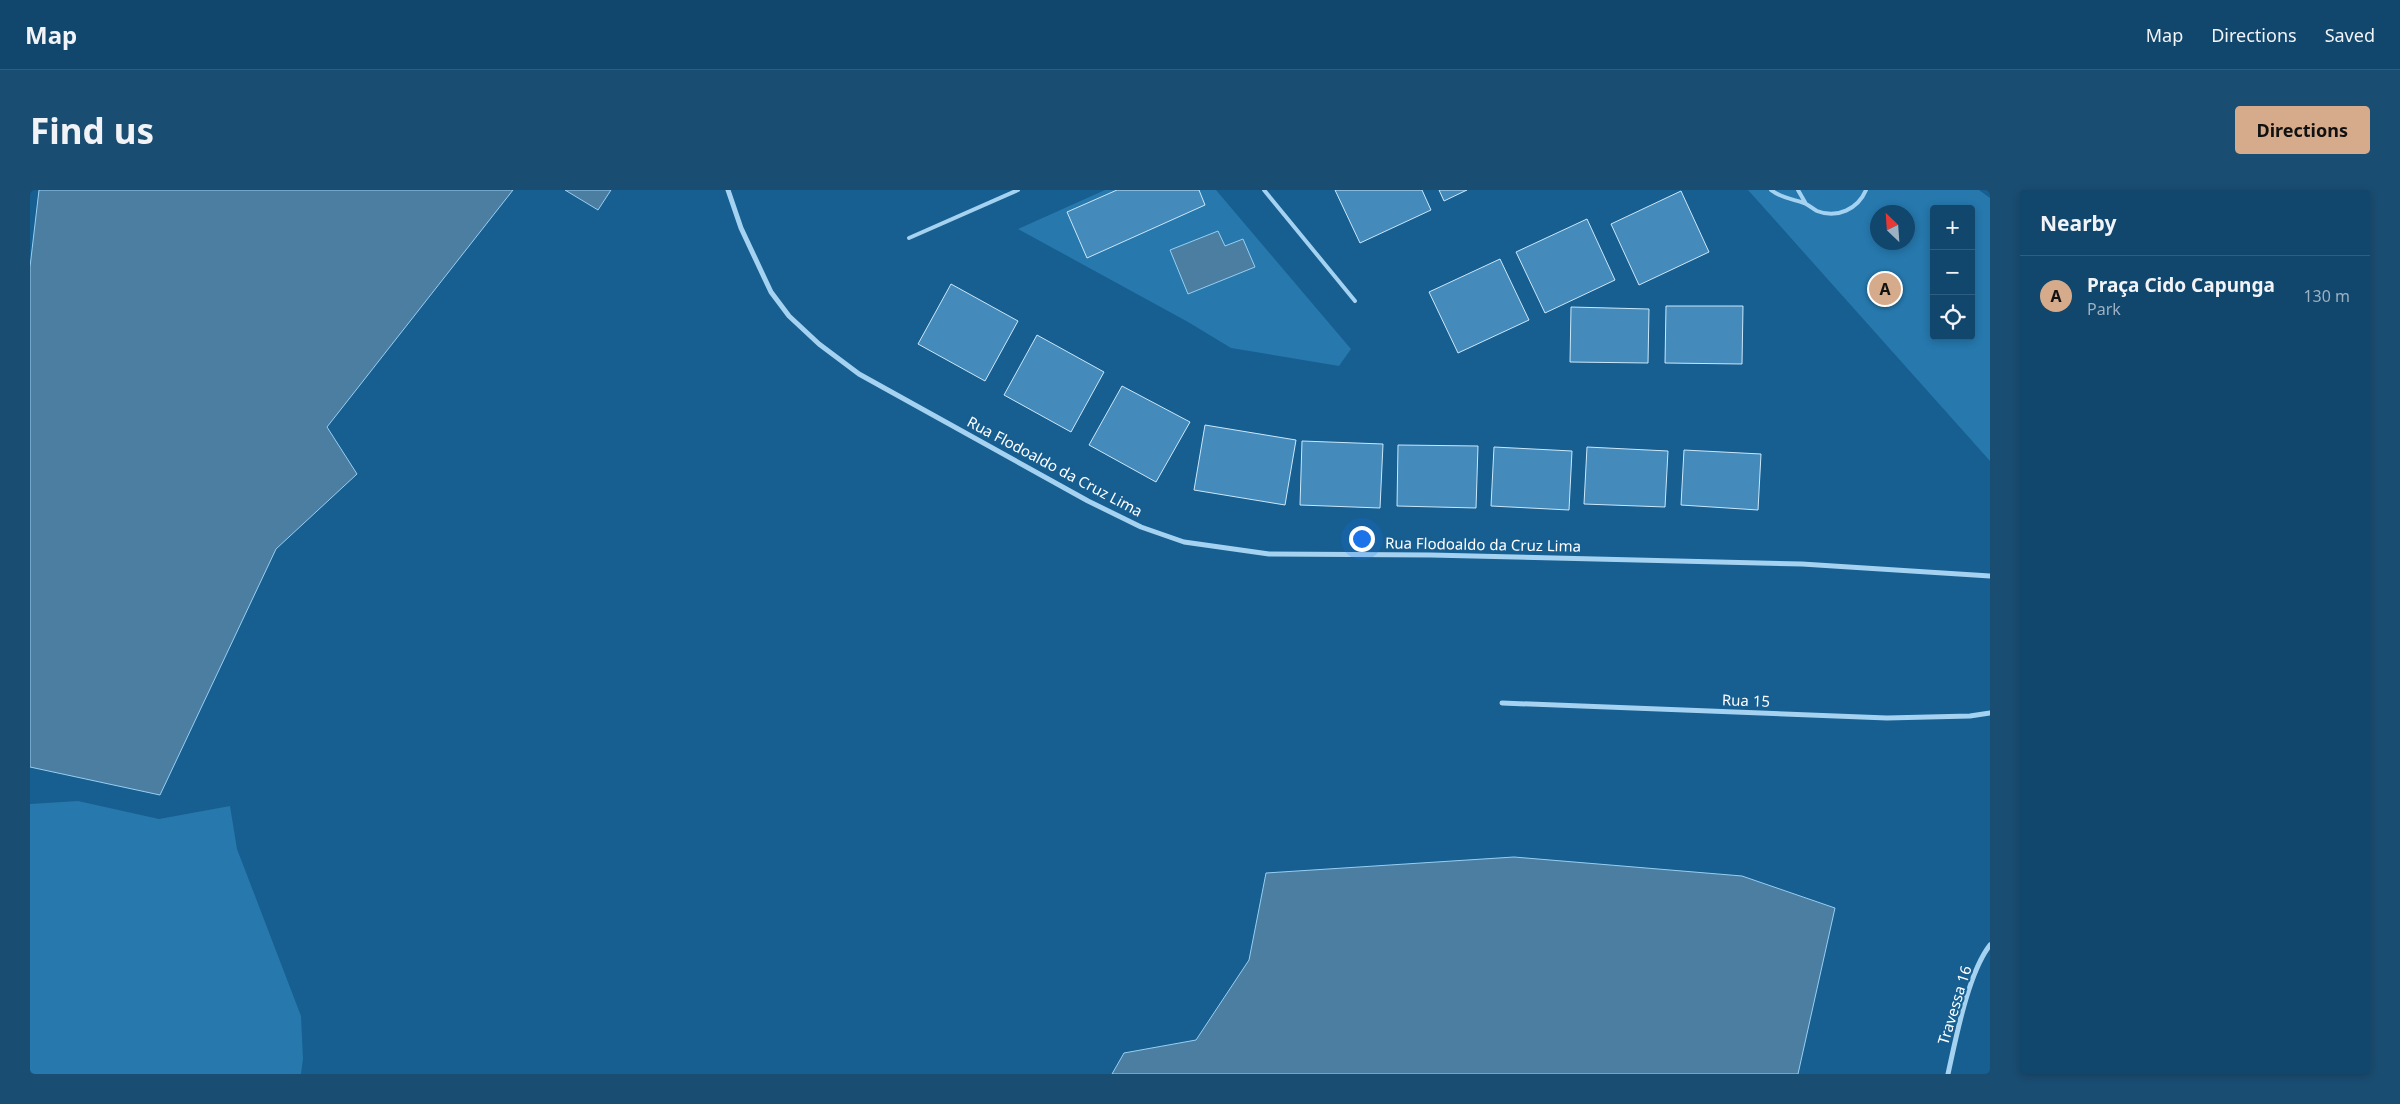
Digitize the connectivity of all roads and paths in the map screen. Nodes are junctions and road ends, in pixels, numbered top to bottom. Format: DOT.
graph roads {
  1 [pos="728,190"];
  2 [pos="1018,190"];
  3 [pos="1264,190"];
  4 [pos="1771,190"];
  5 [pos="1798,190"];
  6 [pos="1866,190"];
  7 [pos="1806,204"];
  8 [pos="908,238"];
  9 [pos="1355,301"];
  10 [pos="1990,576"];
  11 [pos="1502,704"];
  12 [pos="1990,713"];
  13 [pos="1990,945"];
  14 [pos="1948,1074"];
  1 -- 10 [label="street, Rua Flodoaldo da Cruz Lima"];
  2 -- 8 [label="lane"];
  3 -- 9 [label="lane"];
  4 -- 7 [label="lane"];
  5 -- 7 [label="lane"];
  6 -- 7 [label="lane"];
  11 -- 12 [label="street, Rua 15"];
  13 -- 14 [label="street, Travessa 16"];
}
